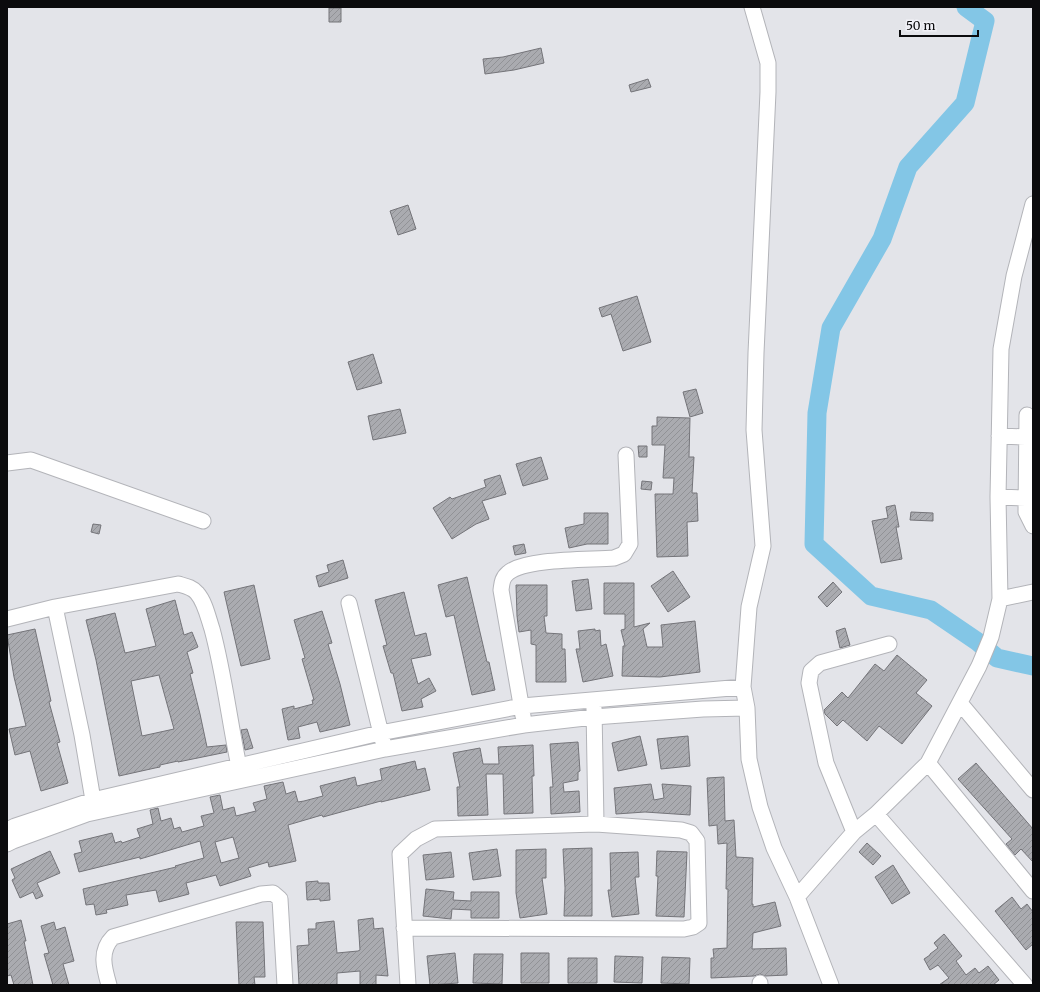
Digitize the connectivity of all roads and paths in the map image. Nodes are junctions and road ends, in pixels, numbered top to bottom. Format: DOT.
graph roads {
  1 [pos="752,7"];
  2 [pos="1033,204"];
  3 [pos="1026,415"];
  4 [pos="999,436"];
  5 [pos="1026,437"];
  6 [pos="626,455"];
  7 [pos="7,464"];
  8 [pos="998,497"];
  9 [pos="1026,498"];
  10 [pos="202,521"];
  11 [pos="1033,526"];
  12 [pos="1033,592"];
  13 [pos="1000,599"];
  14 [pos="349,603"];
  15 [pos="55,607"];
  16 [pos="7,619"];
  17 [pos="889,644"];
  18 [pos="743,687"];
  19 [pos="594,700"];
  20 [pos="960,703"];
  21 [pos="522,706"];
  22 [pos="747,708"];
  23 [pos="594,718"];
  24 [pos="524,724"];
  25 [pos="380,733"];
  26 [pos="385,749"];
  27 [pos="928,763"];
  28 [pos="241,774"];
  29 [pos="1033,790"];
  30 [pos="93,800"];
  31 [pos="876,814"];
  32 [pos="596,824"];
  33 [pos="7,830"];
  34 [pos="854,832"];
  35 [pos="7,844"];
  36 [pos="1033,891"];
  37 [pos="797,897"];
  38 [pos="404,928"];
  39 [pos="109,985"];
  40 [pos="284,985"];
  41 [pos="408,985"];
  42 [pos="831,985"];
  43 [pos="1025,985"];
  1 -- 18 [label="street"];
  2 -- 4 [label="street"];
  3 -- 5 [label="street"];
  4 -- 5 [label="street"];
  4 -- 8 [label="street"];
  5 -- 9 [label="street"];
  6 -- 21 [label="street"];
  7 -- 10 [label="street"];
  8 -- 9 [label="street"];
  8 -- 13 [label="street"];
  9 -- 11 [label="street"];
  12 -- 13 [label="street"];
  13 -- 20 [label="street"];
  14 -- 25 [label="street"];
  15 -- 16 [label="street"];
  15 -- 28 [label="street"];
  15 -- 30 [label="street"];
  17 -- 34 [label="street"];
  18 -- 19 [label="street"];
  18 -- 22 [label="street"];
  19 -- 21 [label="street"];
  19 -- 23 [label="street"];
  20 -- 27 [label="street"];
  20 -- 29 [label="street"];
  21 -- 24 [label="street"];
  21 -- 25 [label="street"];
  22 -- 23 [label="street"];
  22 -- 37 [label="street"];
  23 -- 24 [label="street"];
  23 -- 32 [label="street"];
  24 -- 26 [label="street"];
  25 -- 26 [label="street"];
  25 -- 28 [label="street"];
  26 -- 28 [label="street"];
  27 -- 31 [label="street"];
  27 -- 36 [label="street"];
  28 -- 30 [label="street"];
  28 -- 35 [label="street"];
  30 -- 33 [label="street"];
  31 -- 34 [label="street"];
  31 -- 43 [label="street"];
  32 -- 38 [label="street"];
  32 -- 38 [label="street"];
  34 -- 37 [label="street"];
  37 -- 42 [label="street"];
  38 -- 41 [label="street"];
  39 -- 40 [label="street"];
}
